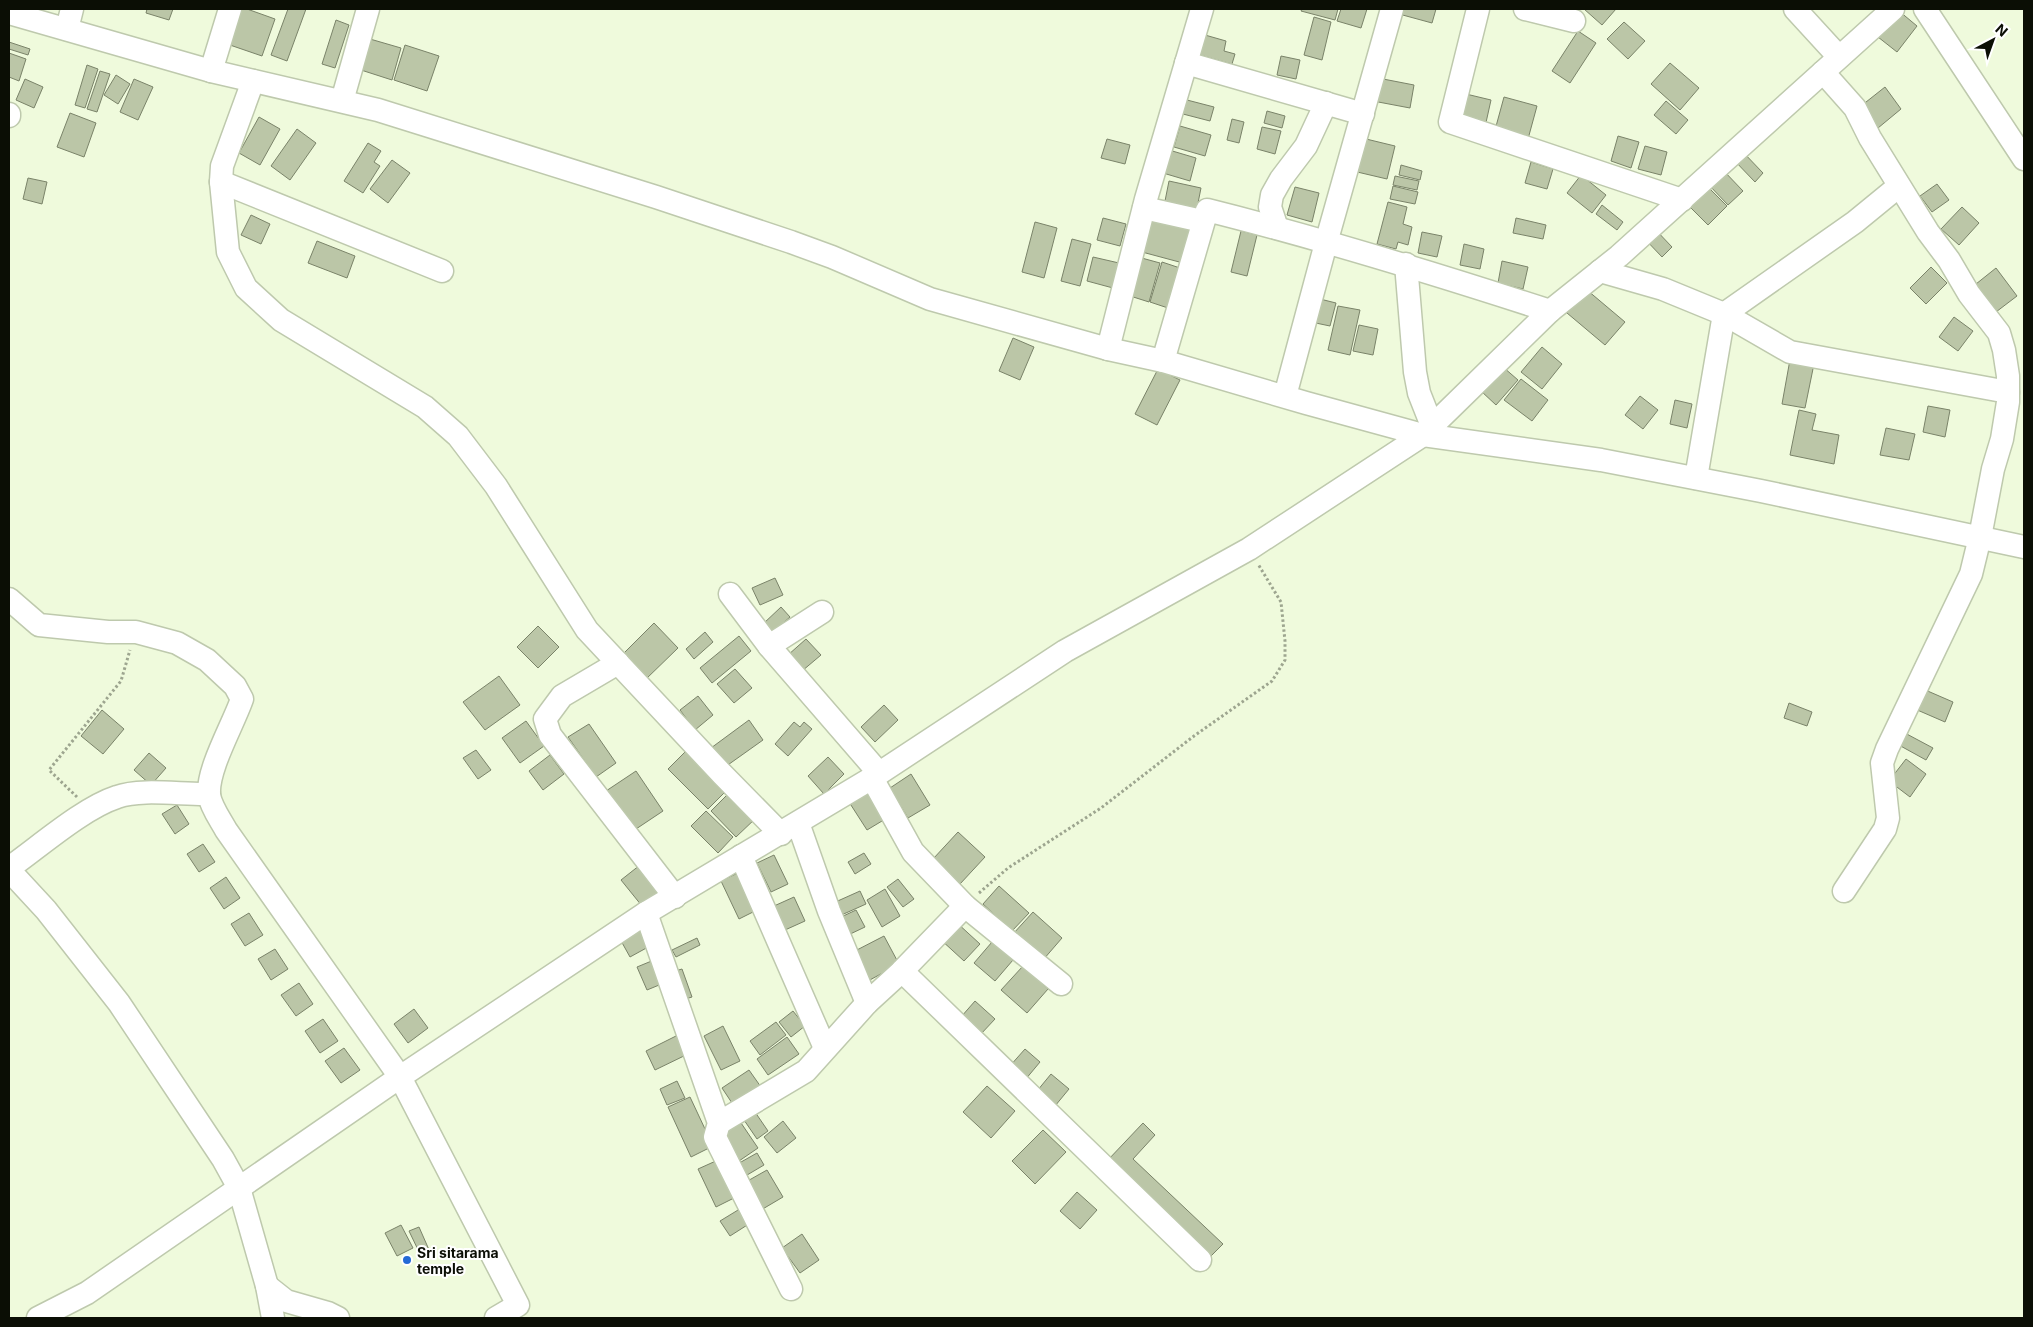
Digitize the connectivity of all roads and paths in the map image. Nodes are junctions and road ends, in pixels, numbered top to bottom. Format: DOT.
graph roads {
  1 [pos="230,9"];
  2 [pos="368,9"];
  3 [pos="1202,9"];
  4 [pos="1392,9"];
  5 [pos="1478,9"];
  6 [pos="1526,9"];
  7 [pos="1795,9"];
  8 [pos="1893,9"];
  9 [pos="1926,9"];
  10 [pos="9,13"];
  11 [pos="70,19"];
  12 [pos="1574,21"];
  13 [pos="1839,57"];
  14 [pos="1186,63"];
  15 [pos="211,71"];
  16 [pos="1823,72"];
  17 [pos="253,81"];
  18 [pos="342,101"];
  19 [pos="1326,103"];
  20 [pos="1362,114"];
  21 [pos="2024,159"];
  22 [pos="221,182"];
  23 [pos="1899,186"];
  24 [pos="1682,200"];
  25 [pos="1144,208"];
  26 [pos="1202,222"];
  27 [pos="1277,228"];
  28 [pos="1326,242"];
  29 [pos="1406,264"];
  30 [pos="442,271"];
  31 [pos="1600,271"];
  32 [pos="1550,311"];
  33 [pos="1724,314"];
  34 [pos="1108,349"];
  35 [pos="1163,361"];
  36 [pos="2008,392"];
  37 [pos="1285,396"];
  38 [pos="1427,430"];
  39 [pos="1696,478"];
  40 [pos="1980,537"];
  41 [pos="2024,547"];
  42 [pos="1249,549"];
  43 [pos="730,594"];
  44 [pos="9,599"];
  45 [pos="822,612"];
  46 [pos="136,632"];
  47 [pos="769,646"];
  48 [pos="618,663"];
  49 [pos="875,775"];
  50 [pos="209,794"];
  51 [pos="90,810"];
  52 [pos="790,829"];
  53 [pos="742,856"];
  54 [pos="9,869"];
  55 [pos="1844,890"];
  56 [pos="675,897"];
  57 [pos="965,906"];
  58 [pos="646,913"];
  59 [pos="902,971"];
  60 [pos="1060,984"];
  61 [pos="867,1003"];
  62 [pos="825,1048"];
  63 [pos="400,1077"];
  64 [pos="719,1123"];
  65 [pos="239,1188"];
  66 [pos="1200,1260"];
  67 [pos="267,1286"];
  68 [pos="791,1289"];
  69 [pos="38,1318"];
  70 [pos="273,1318"];
  71 [pos="338,1318"];
  72 [pos="496,1318"];
  1 -- 15 [label="street"];
  2 -- 18 [label="street"];
  3 -- 14 [label="street"];
  4 -- 20 [label="street"];
  5 -- 24 [label="street"];
  6 -- 12 [label="street"];
  7 -- 13 [label="street"];
  8 -- 13 [label="street"];
  9 -- 21 [label="street"];
  10 -- 11 [label="street"];
  11 -- 15 [label="street"];
  13 -- 16 [label="street"];
  14 -- 19 [label="street"];
  14 -- 25 [label="street"];
  15 -- 17 [label="street"];
  16 -- 23 [label="street"];
  16 -- 24 [label="street"];
  17 -- 18 [label="street"];
  17 -- 22 [label="street"];
  18 -- 34 [label="street"];
  19 -- 20 [label="street"];
  19 -- 27 [label="street"];
  20 -- 28 [label="street"];
  22 -- 30 [label="street"];
  22 -- 48 [label="street"];
  23 -- 33 [label="street"];
  23 -- 36 [label="street"];
  24 -- 31 [label="street"];
  25 -- 26 [label="street"];
  25 -- 34 [label="street"];
  26 -- 27 [label="street"];
  26 -- 35 [label="street"];
  27 -- 28 [label="street"];
  28 -- 29 [label="street"];
  28 -- 37 [label="street"];
  29 -- 32 [label="street"];
  29 -- 38 [label="street"];
  31 -- 32 [label="street"];
  31 -- 33 [label="street"];
  32 -- 38 [label="street"];
  33 -- 36 [label="street"];
  33 -- 39 [label="street"];
  34 -- 35 [label="street"];
  35 -- 37 [label="street"];
  36 -- 40 [label="street"];
  37 -- 38 [label="street"];
  38 -- 39 [label="street"];
  38 -- 42 [label="street"];
  39 -- 40 [label="street"];
  40 -- 41 [label="street"];
  40 -- 55 [label="street"];
  42 -- 49 [label="street"];
  42 -- 57 [label="path"];
  43 -- 47 [label="street"];
  44 -- 46 [label="street"];
  45 -- 47 [label="street"];
  46 -- 50 [label="street"];
  46 -- 51 [label="path"];
  47 -- 49 [label="street"];
  48 -- 52 [label="street"];
  48 -- 56 [label="street"];
  49 -- 52 [label="street"];
  49 -- 57 [label="street"];
  50 -- 51 [label="street"];
  50 -- 63 [label="street"];
  51 -- 54 [label="street"];
  52 -- 53 [label="street"];
  52 -- 61 [label="street"];
  53 -- 56 [label="street"];
  53 -- 62 [label="street"];
  54 -- 65 [label="street"];
  56 -- 58 [label="street"];
  57 -- 59 [label="street"];
  57 -- 60 [label="street"];
  58 -- 63 [label="street"];
  58 -- 64 [label="street"];
  59 -- 61 [label="street"];
  59 -- 66 [label="street"];
  61 -- 62 [label="street"];
  62 -- 64 [label="street"];
  63 -- 65 [label="street"];
  63 -- 72 [label="street"];
  64 -- 68 [label="street"];
  65 -- 67 [label="street"];
  65 -- 69 [label="street"];
  67 -- 70 [label="street"];
  67 -- 71 [label="street"];
}
